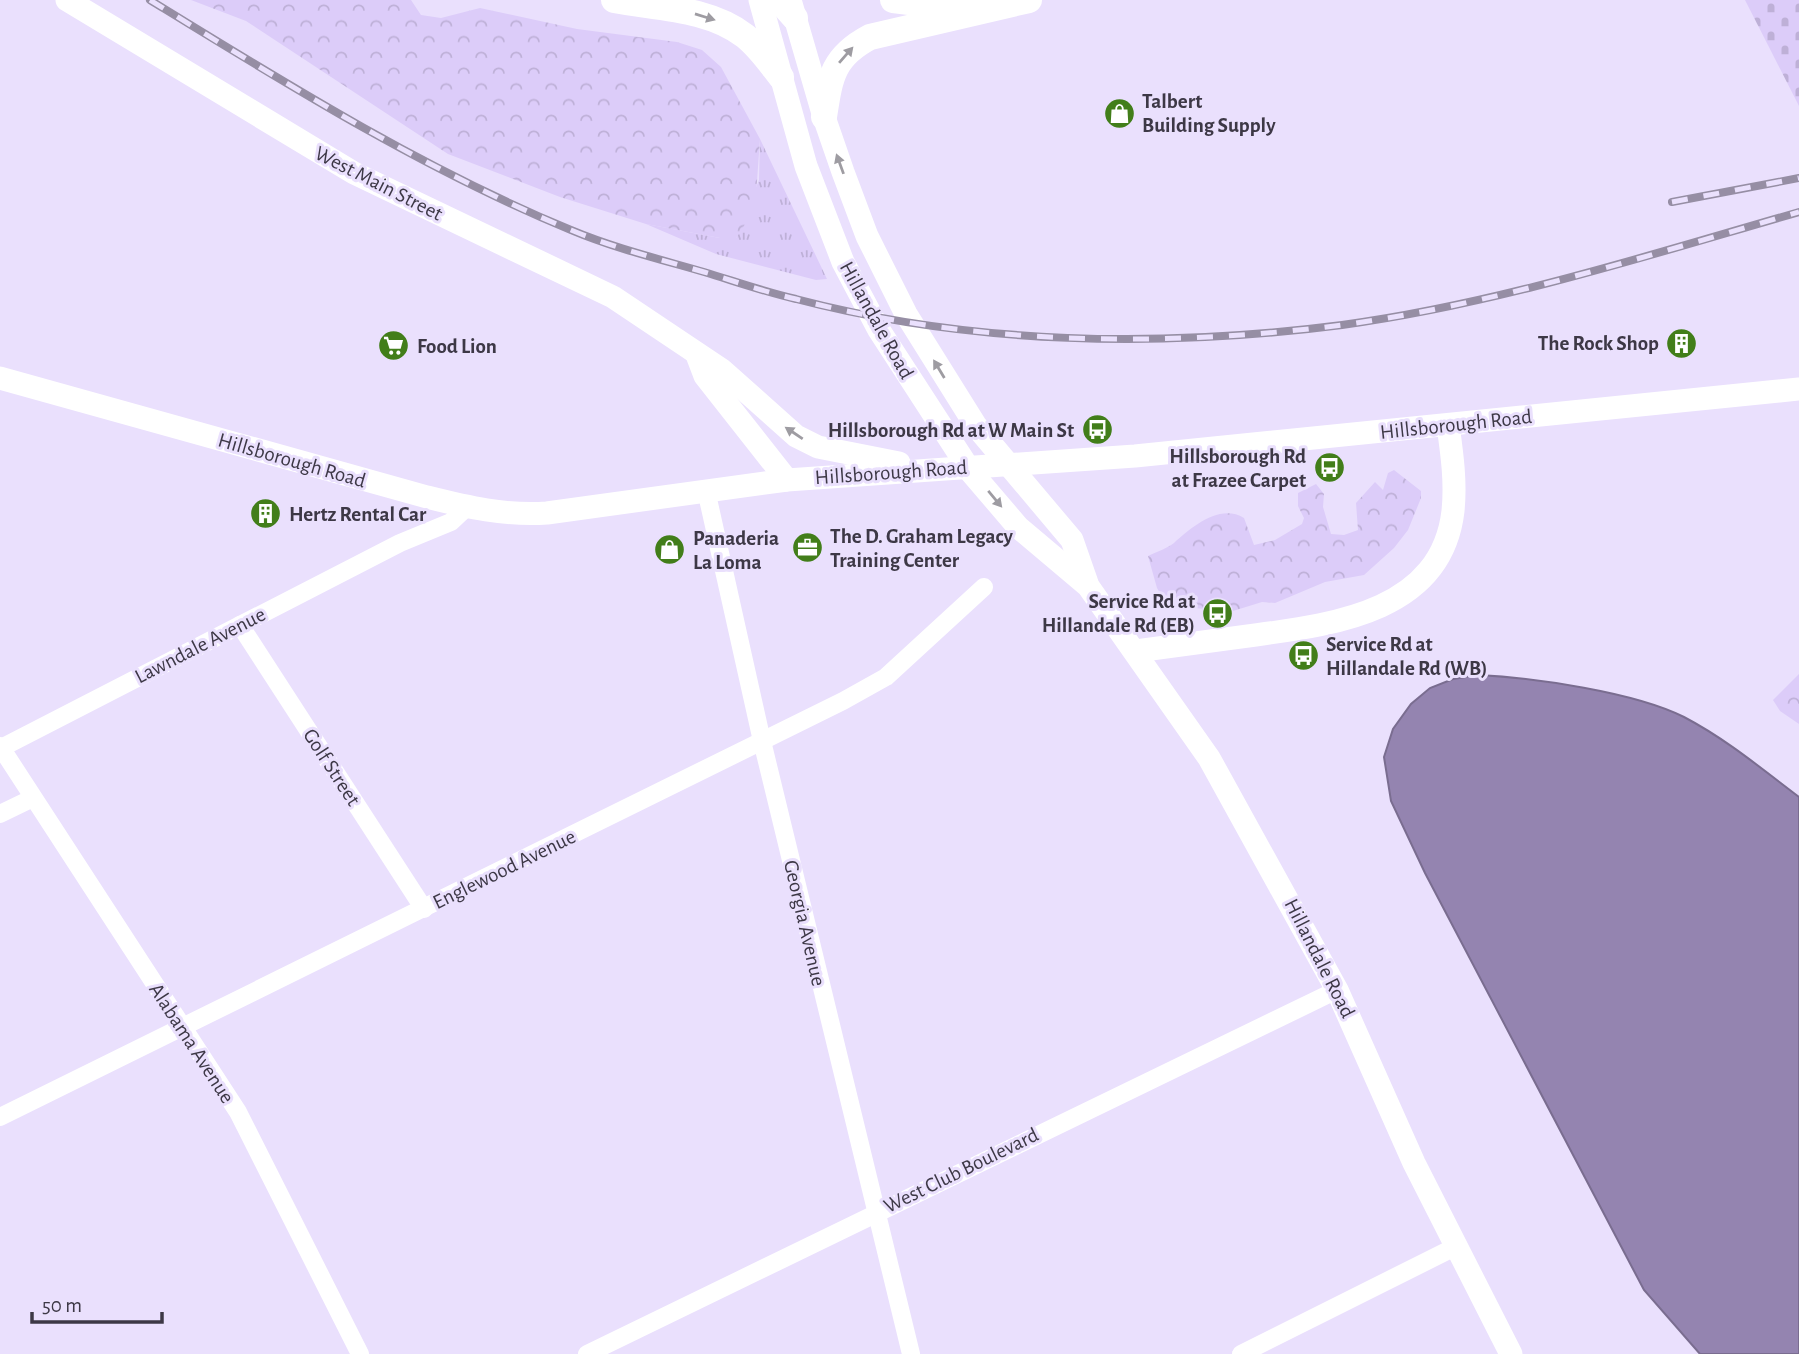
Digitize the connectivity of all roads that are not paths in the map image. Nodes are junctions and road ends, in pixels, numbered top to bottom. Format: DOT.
graph roads {
  1 [pos="67,0"];
  2 [pos="614,0"];
  3 [pos="760,0"];
  4 [pos="893,0"];
  5 [pos="983,0"];
  6 [pos="1029,0"];
  7 [pos="788,6"];
  8 [pos="780,77"];
  9 [pos="824,117"];
  10 [pos="697,355"];
  11 [pos="0,377"];
  12 [pos="1799,389"];
  13 [pos="1448,425"];
  14 [pos="919,469"];
  15 [pos="787,480"];
  16 [pos="706,490"];
  17 [pos="461,506"];
  18 [pos="1088,586"];
  19 [pos="984,587"];
  20 [pos="240,625"];
  21 [pos="1136,651"];
  22 [pos="762,741"];
  23 [pos="1,747"];
  24 [pos="33,797"];
  25 [pos="0,814"];
  26 [pos="424,909"];
  27 [pos="1337,990"];
  28 [pos="182,1028"];
  29 [pos="0,1117"];
  30 [pos="874,1212"];
  31 [pos="1455,1247"];
  32 [pos="360,1354"];
  33 [pos="587,1354"];
  34 [pos="911,1354"];
  35 [pos="1241,1354"];
  36 [pos="1511,1354"];
  1 -- 10 [label="main road, West Main Street"];
  2 -- 8 [label="highway, one-way"];
  3 -- 8 [label="main road, Hillandale Road"];
  4 -- 5 [label="highway"];
  9 -- 6 [label="highway, one-way"];
  7 -- 9 [label="main road, Hillandale Road"];
  8 -- 18 [label="main road, Hillandale Road, one-way"];
  18 -- 9 [label="main road, Hillandale Road, one-way"];
  14 -- 10 [label="main road, West Main Street, one-way"];
  10 -- 15 [label="main road, West Main Street"];
  11 -- 17 [label="main road, Hillsborough Road"];
  12 -- 13 [label="main road, Hillsborough Road"];
  13 -- 14 [label="main road, Hillsborough Road"];
  13 -- 21 [label="main road"];
  14 -- 15 [label="main road, Hillsborough Road"];
  15 -- 16 [label="main road, Hillsborough Road"];
  16 -- 17 [label="main road, Hillsborough Road"];
  16 -- 22 [label="street, Georgia Avenue"];
  17 -- 20 [label="street, Lawndale Avenue"];
  18 -- 21 [label="main road, Hillandale Road"];
  19 -- 22 [label="street, Englewood Avenue"];
  20 -- 23 [label="street, Lawndale Avenue"];
  20 -- 26 [label="street, Golf Street"];
  21 -- 27 [label="main road, Hillandale Road"];
  22 -- 26 [label="street, Englewood Avenue"];
  22 -- 30 [label="street, Georgia Avenue"];
  23 -- 24 [label="street, Alabama Avenue"];
  24 -- 25 [label="street"];
  24 -- 28 [label="street, Alabama Avenue"];
  26 -- 28 [label="street, Englewood Avenue"];
  27 -- 30 [label="street, West Club Boulevard"];
  27 -- 31 [label="main road, Hillandale Road"];
  28 -- 29 [label="street, Englewood Avenue"];
  28 -- 32 [label="street, Alabama Avenue"];
  30 -- 33 [label="street, West Club Boulevard"];
  30 -- 34 [label="street, Georgia Avenue"];
  31 -- 35 [label="street"];
  31 -- 36 [label="main road, Hillandale Road"];
}
